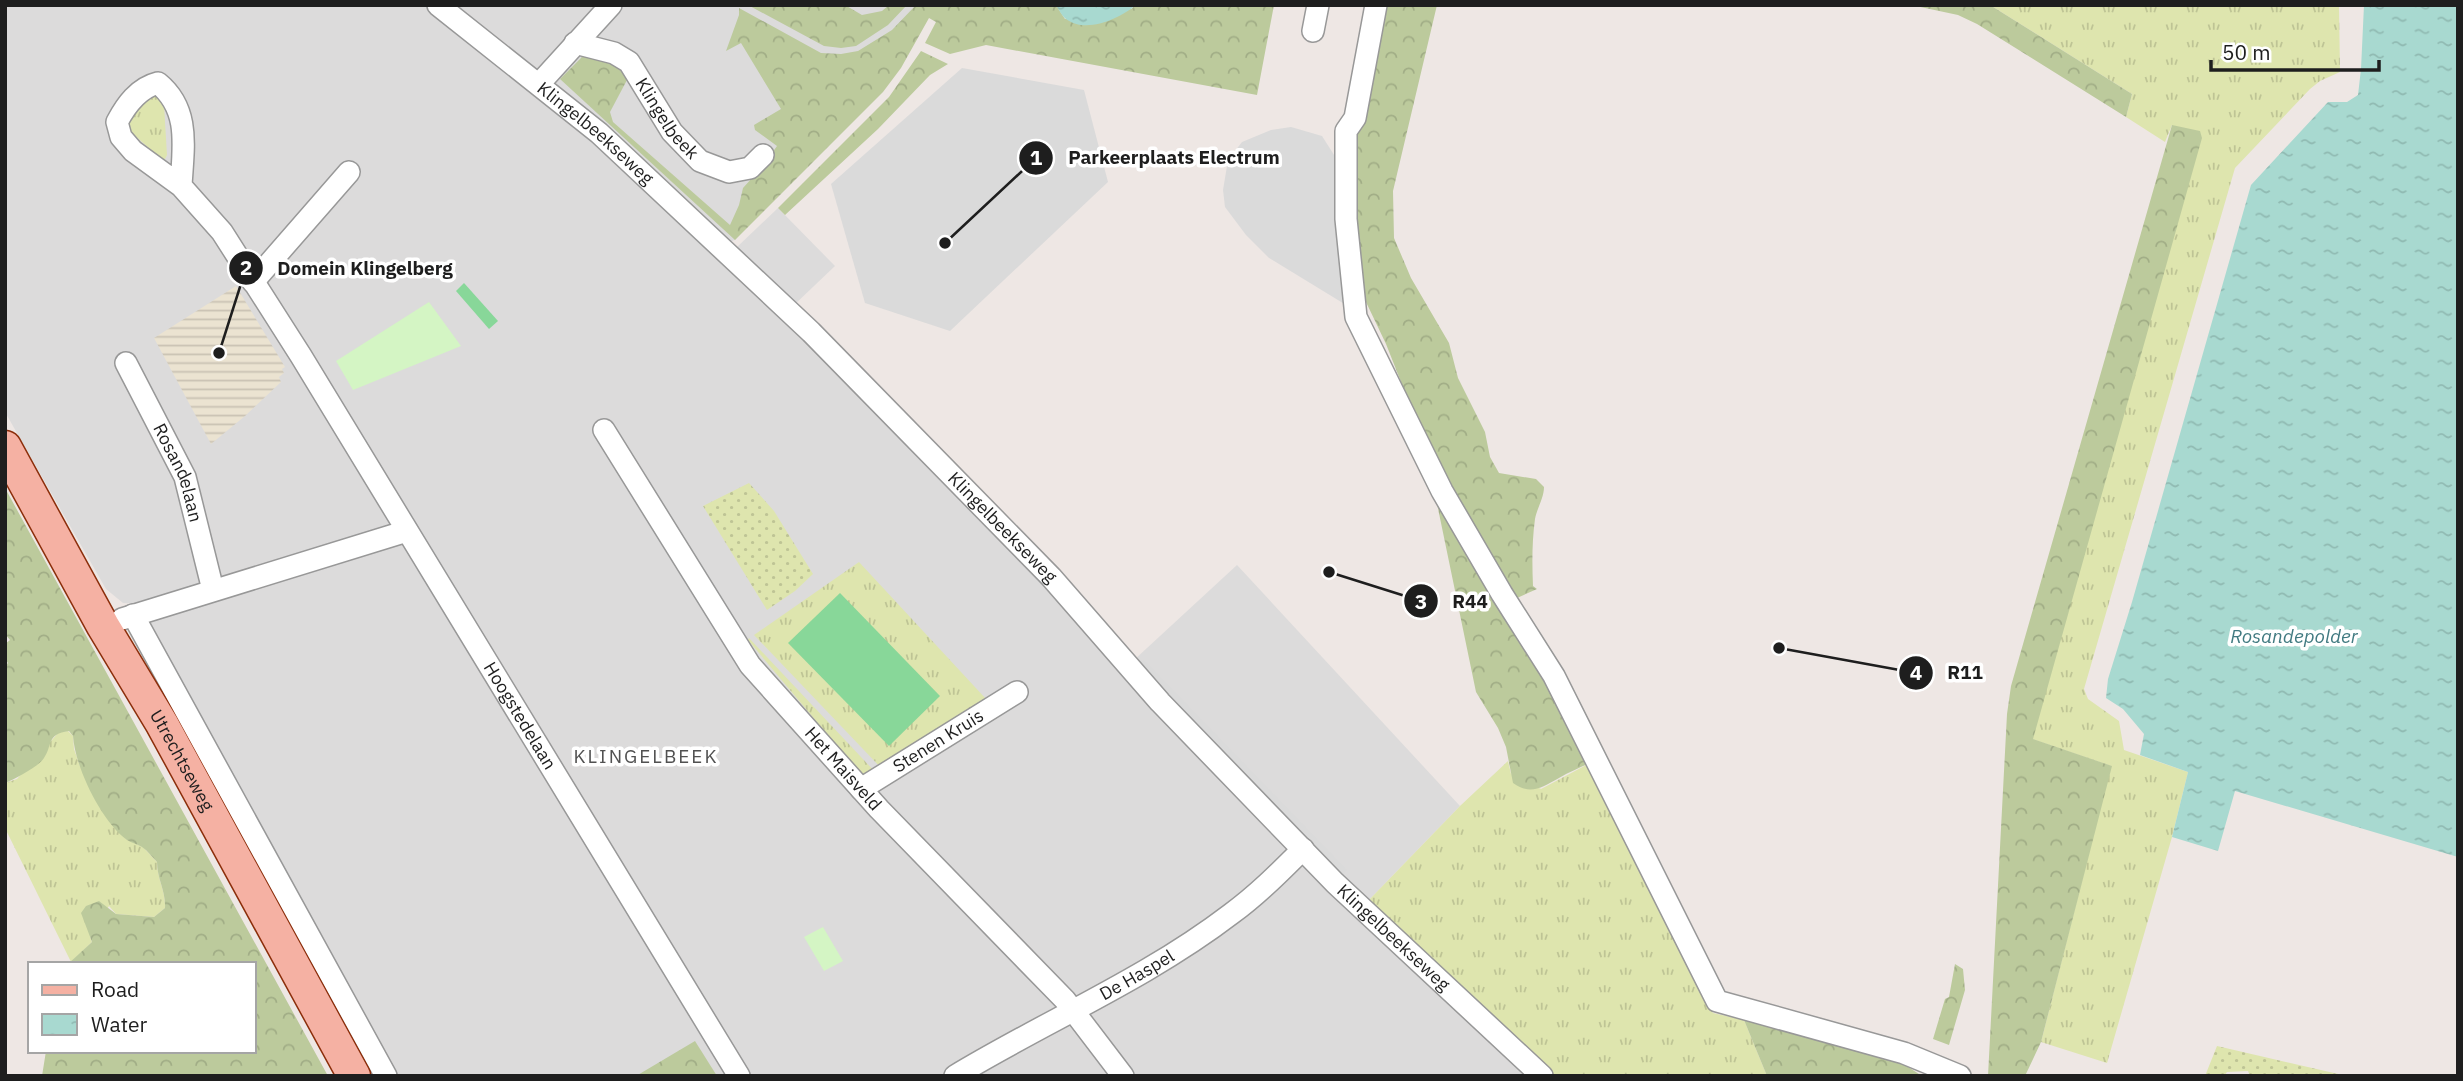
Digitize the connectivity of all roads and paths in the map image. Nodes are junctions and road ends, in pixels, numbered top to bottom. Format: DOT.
graph roads {
  1 [pos="438,5"];
  2 [pos="611,5"];
  3 [pos="1318,5"];
  4 [pos="1376,5"];
  5 [pos="1313,32"];
  6 [pos="575,43"];
  7 [pos="539,84"];
  8 [pos="763,155"];
  9 [pos="349,172"];
  10 [pos="181,186"];
  11 [pos="253,282"];
  12 [pos="126,363"];
  13 [pos="604,430"];
  14 [pos="5,447"];
  15 [pos="407,531"];
  16 [pos="214,590"];
  17 [pos="133,615"];
  18 [pos="103,626"];
  19 [pos="1017,692"];
  20 [pos="860,789"];
  21 [pos="1303,849"];
  22 [pos="1074,1011"];
  23 [pos="1958,1075"];
  24 [pos="354,1076"];
  25 [pos="386,1076"];
  26 [pos="739,1076"];
  27 [pos="955,1076"];
  28 [pos="1123,1076"];
  29 [pos="1542,1076"];
  1 -- 7 [label="street, Klingelbeekseweg"];
  2 -- 6 [label="street"];
  3 -- 5 [label="street"];
  4 -- 23 [label="street"];
  6 -- 7 [label="street"];
  6 -- 8 [label="street, Klingelbeek"];
  7 -- 21 [label="street, Klingelbeekseweg"];
  9 -- 11 [label="street"];
  10 -- 11 [label="street, Hoogstedelaan"];
  11 -- 15 [label="street, Hoogstedelaan"];
  12 -- 16 [label="street, Rosandelaan"];
  13 -- 20 [label="street, Het Maisveld"];
  14 -- 18 [label="main road, Utrechtseweg"];
  15 -- 16 [label="street"];
  15 -- 26 [label="street, Hoogstedelaan"];
  16 -- 17 [label="street"];
  17 -- 18 [label="street"];
  17 -- 25 [label="street, Utrechtseweg"];
  18 -- 24 [label="main road, Utrechtseweg"];
  19 -- 20 [label="street, Stenen Kruis"];
  20 -- 22 [label="street, Het Maisveld"];
  21 -- 22 [label="street, De Haspel"];
  21 -- 29 [label="street, Klingelbeekseweg"];
  22 -- 27 [label="street, De Haspel"];
  22 -- 28 [label="street, Het Maisveld"];
}
